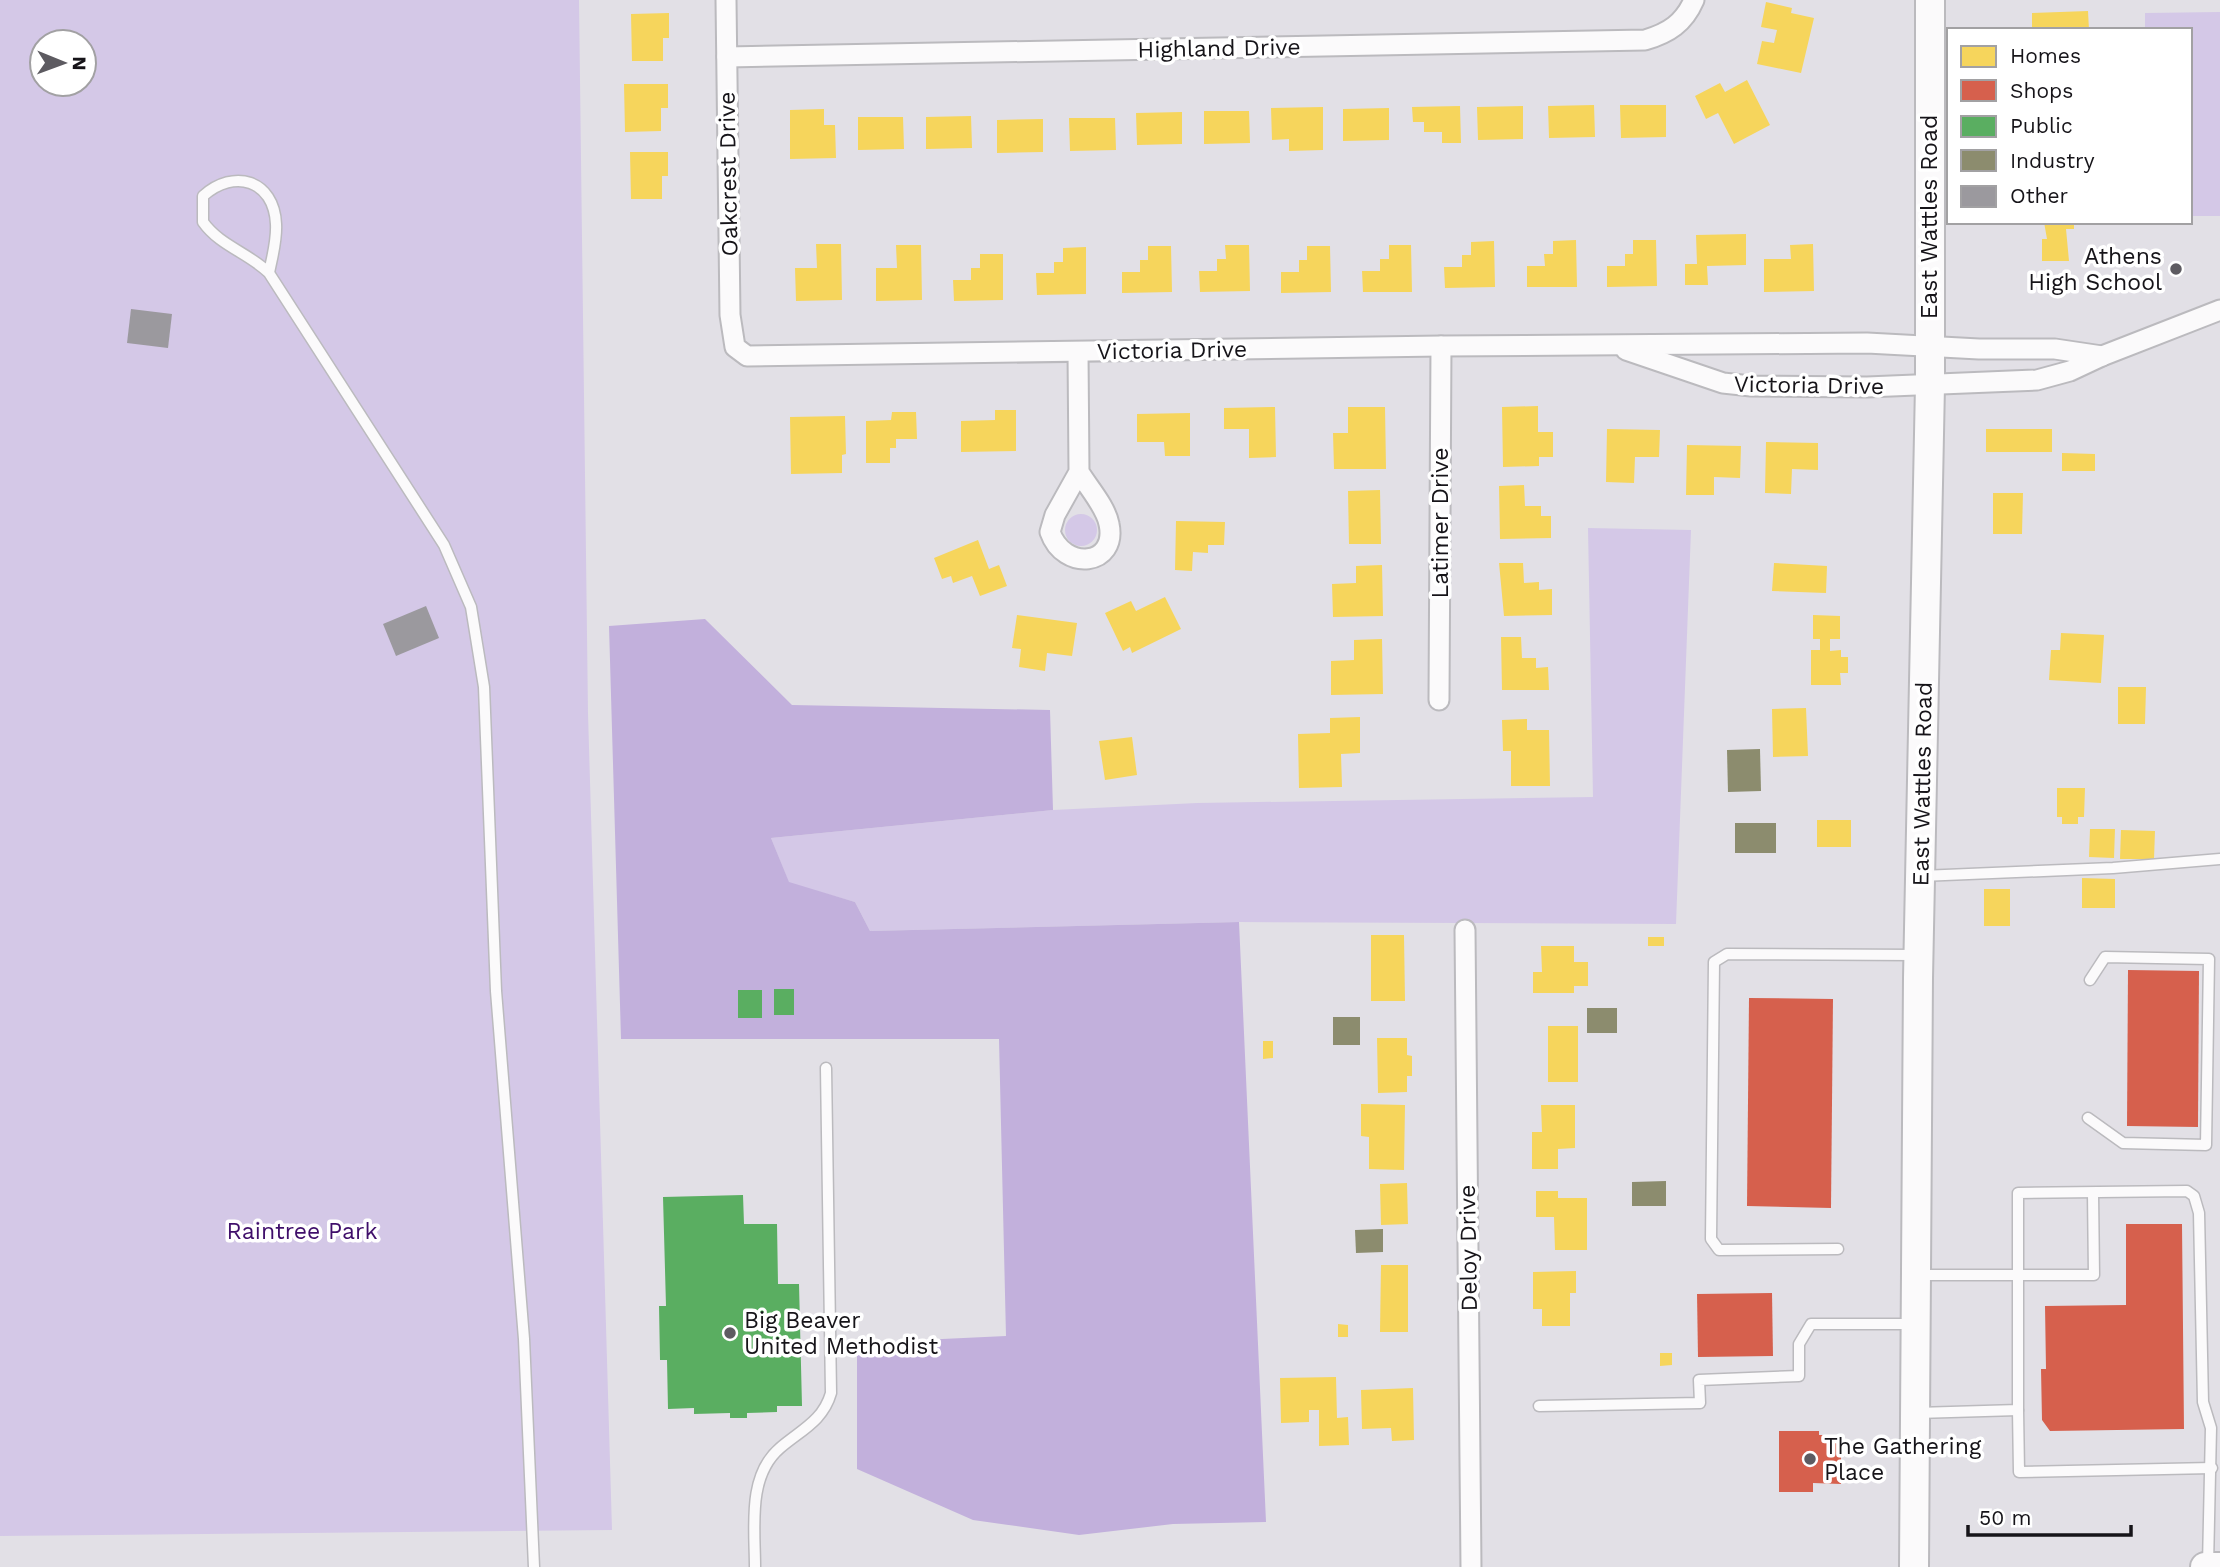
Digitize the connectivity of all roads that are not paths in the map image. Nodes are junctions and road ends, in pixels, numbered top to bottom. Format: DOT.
graph roads {
  1 [pos="726,0"];
  2 [pos="1694,0"];
  3 [pos="1930,0"];
  4 [pos="727,57"];
  5 [pos="269,274"];
  6 [pos="2220,310"];
  7 [pos="1611,345"];
  8 [pos="1441,346"];
  9 [pos="1929,346"];
  10 [pos="735,347"];
  11 [pos="1078,352"];
  12 [pos="2102,356"];
  13 [pos="1930,385"];
  14 [pos="1079,472"];
  15 [pos="1439,700"];
  16 [pos="2220,859"];
  17 [pos="1921,876"];
  18 [pos="1465,930"];
  19 [pos="1919,955"];
  20 [pos="2090,979"];
  21 [pos="826,1068"];
  22 [pos="2088,1118"];
  23 [pos="2093,1192"];
  24 [pos="1838,1249"];
  25 [pos="1917,1275"];
  26 [pos="2018,1276"];
  27 [pos="1918,1324"];
  28 [pos="1539,1406"];
  29 [pos="2018,1410"];
  30 [pos="1916,1413"];
  31 [pos="2212,1468"];
  32 [pos="534,1567"];
  33 [pos="755,1567"];
  34 [pos="1471,1567"];
  35 [pos="1914,1567"];
  36 [pos="2206,1567"];
  37 [pos="2220,1567"];
  1 -- 4 [label="street, Oakcrest Drive"];
  2 -- 4 [label="street, Highland Drive"];
  3 -- 9 [label="main road, East Wattles Road"];
  4 -- 10 [label="street, Oakcrest Drive"];
  5 -- 5 [label="lane"];
  5 -- 32 [label="lane"];
  6 -- 12 [label="street, Victoria Drive"];
  7 -- 8 [label="street, Victoria Drive"];
  7 -- 9 [label="street, Victoria Drive"];
  7 -- 13 [label="street, Victoria Drive"];
  8 -- 11 [label="street, Victoria Drive"];
  8 -- 15 [label="street, Latimer Drive"];
  9 -- 12 [label="street, Victoria Drive"];
  9 -- 13 [label="main road, East Wattles Road"];
  10 -- 11 [label="street, Victoria Drive"];
  11 -- 14 [label="street"];
  12 -- 13 [label="street, Victoria Drive"];
  13 -- 17 [label="main road, East Wattles Road"];
  16 -- 17 [label="lane"];
  17 -- 19 [label="main road, East Wattles Road"];
  18 -- 34 [label="street, Deloy Drive"];
  19 -- 24 [label="lane"];
  19 -- 25 [label="main road, East Wattles Road"];
  20 -- 22 [label="lane"];
  21 -- 33 [label="lane"];
  23 -- 26 [label="lane"];
  23 -- 26 [label="lane"];
  23 -- 31 [label="lane"];
  25 -- 26 [label="lane"];
  25 -- 27 [label="main road, East Wattles Road"];
  26 -- 29 [label="lane"];
  27 -- 28 [label="lane"];
  27 -- 30 [label="main road, East Wattles Road"];
  29 -- 30 [label="lane"];
  29 -- 31 [label="lane"];
  30 -- 35 [label="main road, East Wattles Road"];
  31 -- 36 [label="lane"];
  36 -- 37 [label="main road"];
}
